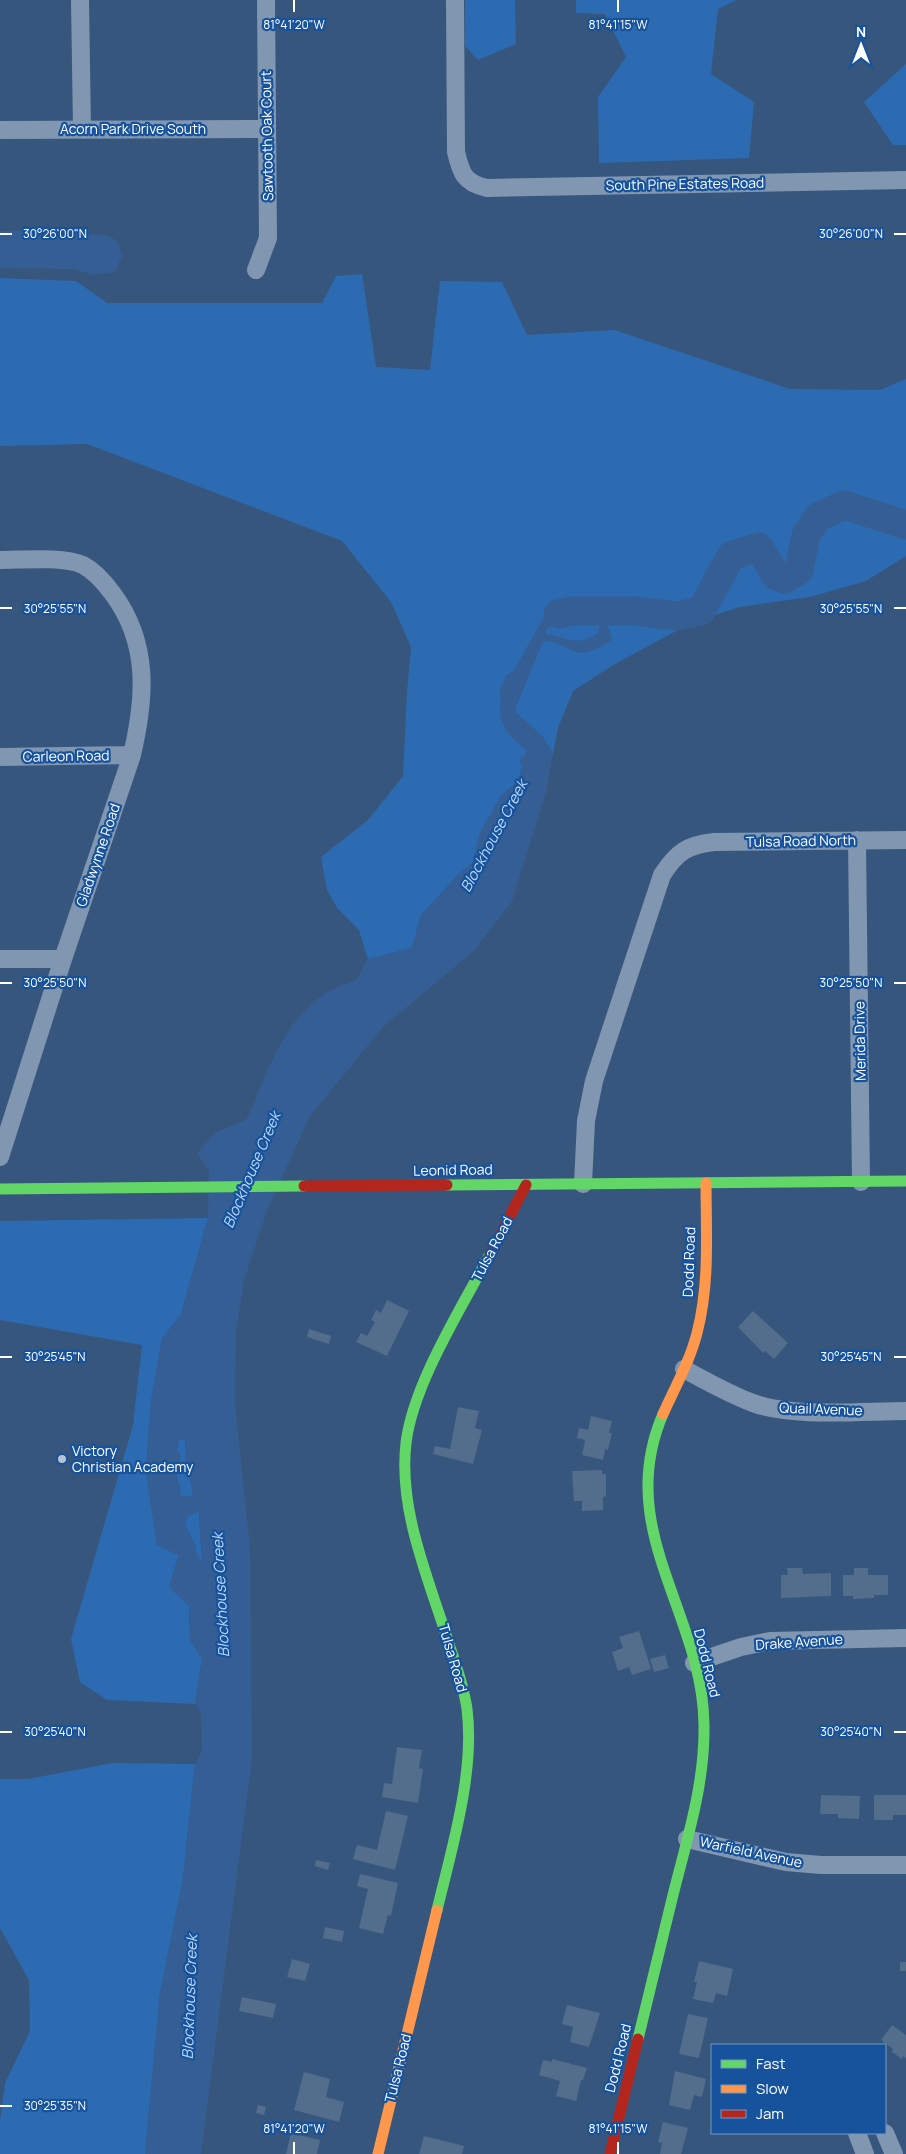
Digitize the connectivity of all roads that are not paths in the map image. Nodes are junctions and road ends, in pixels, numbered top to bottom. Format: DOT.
graph roads {
  1 [pos="80,0"];
  2 [pos="266,0"];
  3 [pos="455,0"];
  4 [pos="82,129"];
  5 [pos="267,129"];
  6 [pos="0,130"];
  7 [pos="906,180"];
  8 [pos="256,270"];
  9 [pos="0,560"];
  10 [pos="132,755"];
  11 [pos="0,757"];
  12 [pos="857,840"];
  13 [pos="906,840"];
  14 [pos="63,959"];
  15 [pos="0,960"];
  16 [pos="0,1157"];
  17 [pos="906,1181"];
  18 [pos="861,1182"];
  19 [pos="706,1183"];
  20 [pos="526,1184"];
  21 [pos="583,1184"];
  22 [pos="0,1189"];
  23 [pos="684,1369"];
  24 [pos="906,1411"];
  25 [pos="906,1638"];
  26 [pos="694,1663"];
  27 [pos="687,1839"];
  28 [pos="906,1865"];
  29 [pos="857,2134"];
  30 [pos="885,2134"];
  31 [pos="378,2154"];
  32 [pos="610,2154"];
  33 [pos="865,2154"];
  34 [pos="894,2154"];
  1 -- 4 [label="street"];
  2 -- 5 [label="street, Sawtooth Oak Court"];
  3 -- 7 [label="street, South Pine Estates Road"];
  4 -- 5 [label="street, Acorn Park Drive South"];
  4 -- 6 [label="street, Acorn Park Drive South"];
  5 -- 8 [label="street, Sawtooth Oak Court"];
  9 -- 10 [label="street, Gladwynne Road"];
  10 -- 11 [label="street, Carleon Road"];
  10 -- 14 [label="street, Gladwynne Road"];
  12 -- 13 [label="street, Tulsa Road North"];
  12 -- 18 [label="street, Merida Drive"];
  12 -- 21 [label="street, Tulsa Road North"];
  14 -- 15 [label="street"];
  14 -- 16 [label="street, Gladwynne Road"];
  17 -- 18 [label="street, Leonid Road"];
  18 -- 19 [label="street, Leonid Road"];
  19 -- 21 [label="street, Leonid Road"];
  19 -- 23 [label="street, Dodd Road"];
  20 -- 21 [label="street, Leonid Road"];
  20 -- 22 [label="street, Leonid Road"];
  20 -- 31 [label="street, Tulsa Road"];
  23 -- 24 [label="street, Quail Avenue"];
  23 -- 26 [label="street, Dodd Road"];
  25 -- 26 [label="street, Drake Avenue"];
  26 -- 27 [label="street, Dodd Road"];
  27 -- 28 [label="street, Warfield Avenue"];
  27 -- 32 [label="street, Dodd Road"];
  29 -- 33 [label="street"];
  30 -- 34 [label="street"];
}
